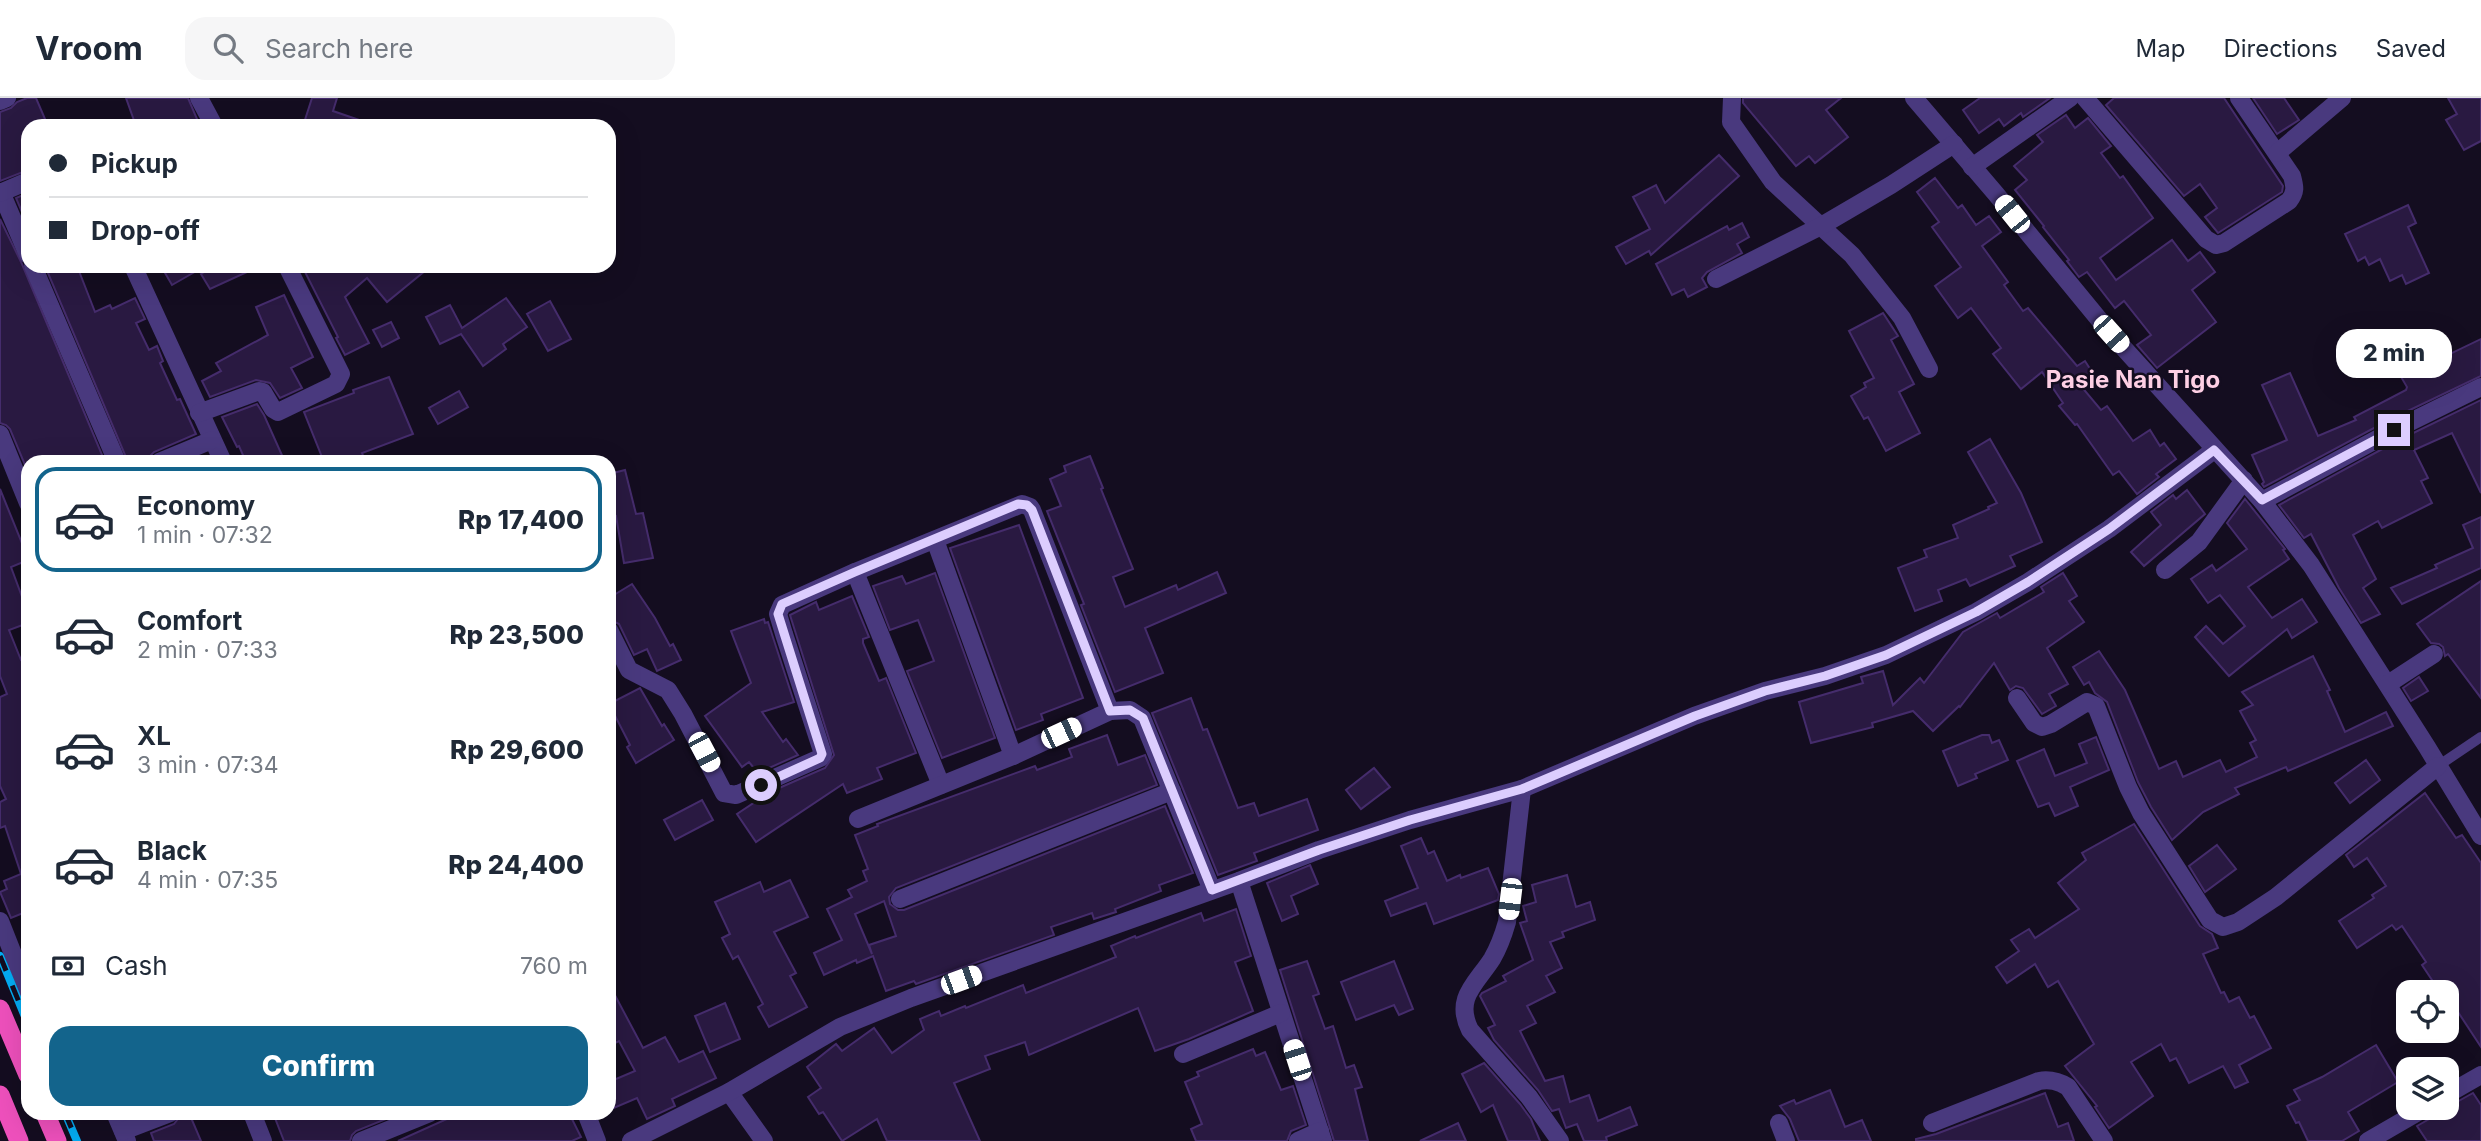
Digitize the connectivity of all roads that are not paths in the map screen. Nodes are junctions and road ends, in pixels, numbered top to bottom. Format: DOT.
graph roads {
  1 [pos="7,98"];
  2 [pos="199,98"];
  3 [pos="1732,98"];
  4 [pos="1914,98"];
  5 [pos="2070,98"];
  6 [pos="2085,98"];
  7 [pos="2239,98"];
  8 [pos="2342,98"];
  9 [pos="0,101"];
  10 [pos="210,119"];
  11 [pos="1954,144"];
  12 [pos="2277,153"];
  13 [pos="1972,167"];
  14 [pos="21,184"];
  15 [pos="1,193"];
  16 [pos="1821,226"];
  17 [pos="21,238"];
  18 [pos="36,273"];
  19 [pos="136,273"];
  20 [pos="290,273"];
  21 [pos="1716,279"];
  22 [pos="1929,369"];
  23 [pos="2481,387"];
  24 [pos="199,413"];
  25 [pos="0,434"];
  26 [pos="212,440"];
  27 [pos="2214,450"];
  28 [pos="114,455"];
  29 [pos="176,455"];
  30 [pos="220,455"];
  31 [pos="2244,480"];
  32 [pos="21,486"];
  33 [pos="2262,500"];
  34 [pos="936,540"];
  35 [pos="2165,570"];
  36 [pos="855,572"];
  37 [pos="616,644"];
  38 [pos="2434,654"];
  39 [pos="2388,684"];
  40 [pos="2017,698"];
  41 [pos="1110,711"];
  42 [pos="2481,737"];
  43 [pos="1013,755"];
  44 [pos="2438,766"];
  45 [pos="941,785"];
  46 [pos="1522,789"];
  47 [pos="1172,792"];
  48 [pos="858,819"];
  49 [pos="2481,836"];
  50 [pos="1239,881"];
  51 [pos="1212,890"];
  52 [pos="900,899"];
  53 [pos="0,921"];
  54 [pos="21,974"];
  55 [pos="0,1009"];
  56 [pos="1281,1013"];
  57 [pos="1183,1054"];
  58 [pos="21,1058"];
  59 [pos="2481,1075"];
  60 [pos="2459,1088"];
  61 [pos="729,1092"];
  62 [pos="0,1095"];
  63 [pos="48,1120"];
  64 [pos="156,1120"];
  65 [pos="255,1120"];
  66 [pos="413,1120"];
  67 [pos="589,1120"];
  68 [pos="2404,1120"];
  69 [pos="1779,1123"];
  70 [pos="1931,1123"];
  71 [pos="125,1136"];
  72 [pos="1321,1136"];
  73 [pos="19,1141"];
  74 [pos="57,1141"];
  75 [pos="263,1141"];
  76 [pos="361,1141"];
  77 [pos="597,1141"];
  78 [pos="631,1141"];
  79 [pos="764,1141"];
  80 [pos="1298,1141"];
  81 [pos="1560,1141"];
  82 [pos="1786,1141"];
  83 [pos="2105,1141"];
  84 [pos="2368,1141"];
  1 -- 9 [label="street"];
  2 -- 10 [label="street"];
  3 -- 16 [label="street"];
  4 -- 11 [label="street"];
  5 -- 13 [label="street"];
  6 -- 12 [label="street"];
  7 -- 12 [label="street"];
  8 -- 12 [label="street"];
  11 -- 13 [label="street"];
  11 -- 16 [label="street"];
  13 -- 27 [label="street"];
  14 -- 15 [label="street"];
  15 -- 17 [label="street"];
  16 -- 21 [label="street"];
  16 -- 22 [label="street"];
  18 -- 28 [label="street"];
  19 -- 24 [label="street"];
  20 -- 24 [label="street"];
  23 -- 33 [label="street"];
  24 -- 26 [label="street"];
  25 -- 32 [label="street"];
  26 -- 29 [label="street"];
  26 -- 30 [label="street"];
  27 -- 31 [label="street"];
  27 -- 46 [label="street"];
  31 -- 33 [label="street"];
  31 -- 35 [label="street"];
  33 -- 39 [label="street"];
  34 -- 36 [label="street"];
  34 -- 41 [label="street"];
  34 -- 43 [label="street"];
  36 -- 37 [label="street"];
  36 -- 45 [label="street"];
  38 -- 39 [label="street"];
  39 -- 44 [label="street"];
  40 -- 44 [label="street"];
  41 -- 43 [label="street"];
  41 -- 47 [label="street"];
  42 -- 44 [label="lane"];
  43 -- 45 [label="street"];
  44 -- 49 [label="street"];
  45 -- 48 [label="street"];
  46 -- 50 [label="street"];
  46 -- 81 [label="street"];
  47 -- 51 [label="street"];
  47 -- 52 [label="street"];
  50 -- 51 [label="street"];
  50 -- 56 [label="street"];
  51 -- 61 [label="street"];
  53 -- 54 [label="street"];
  55 -- 58 [label="highway"];
  56 -- 57 [label="street"];
  56 -- 72 [label="street"];
  59 -- 60 [label="street"];
  61 -- 78 [label="street"];
  61 -- 79 [label="street"];
  62 -- 73 [label="highway"];
  63 -- 74 [label="highway"];
  64 -- 71 [label="street"];
  65 -- 75 [label="street"];
  66 -- 76 [label="street"];
  67 -- 77 [label="street"];
  68 -- 84 [label="street"];
  69 -- 82 [label="street"];
  70 -- 83 [label="street"];
  72 -- 80 [label="street"];
}
